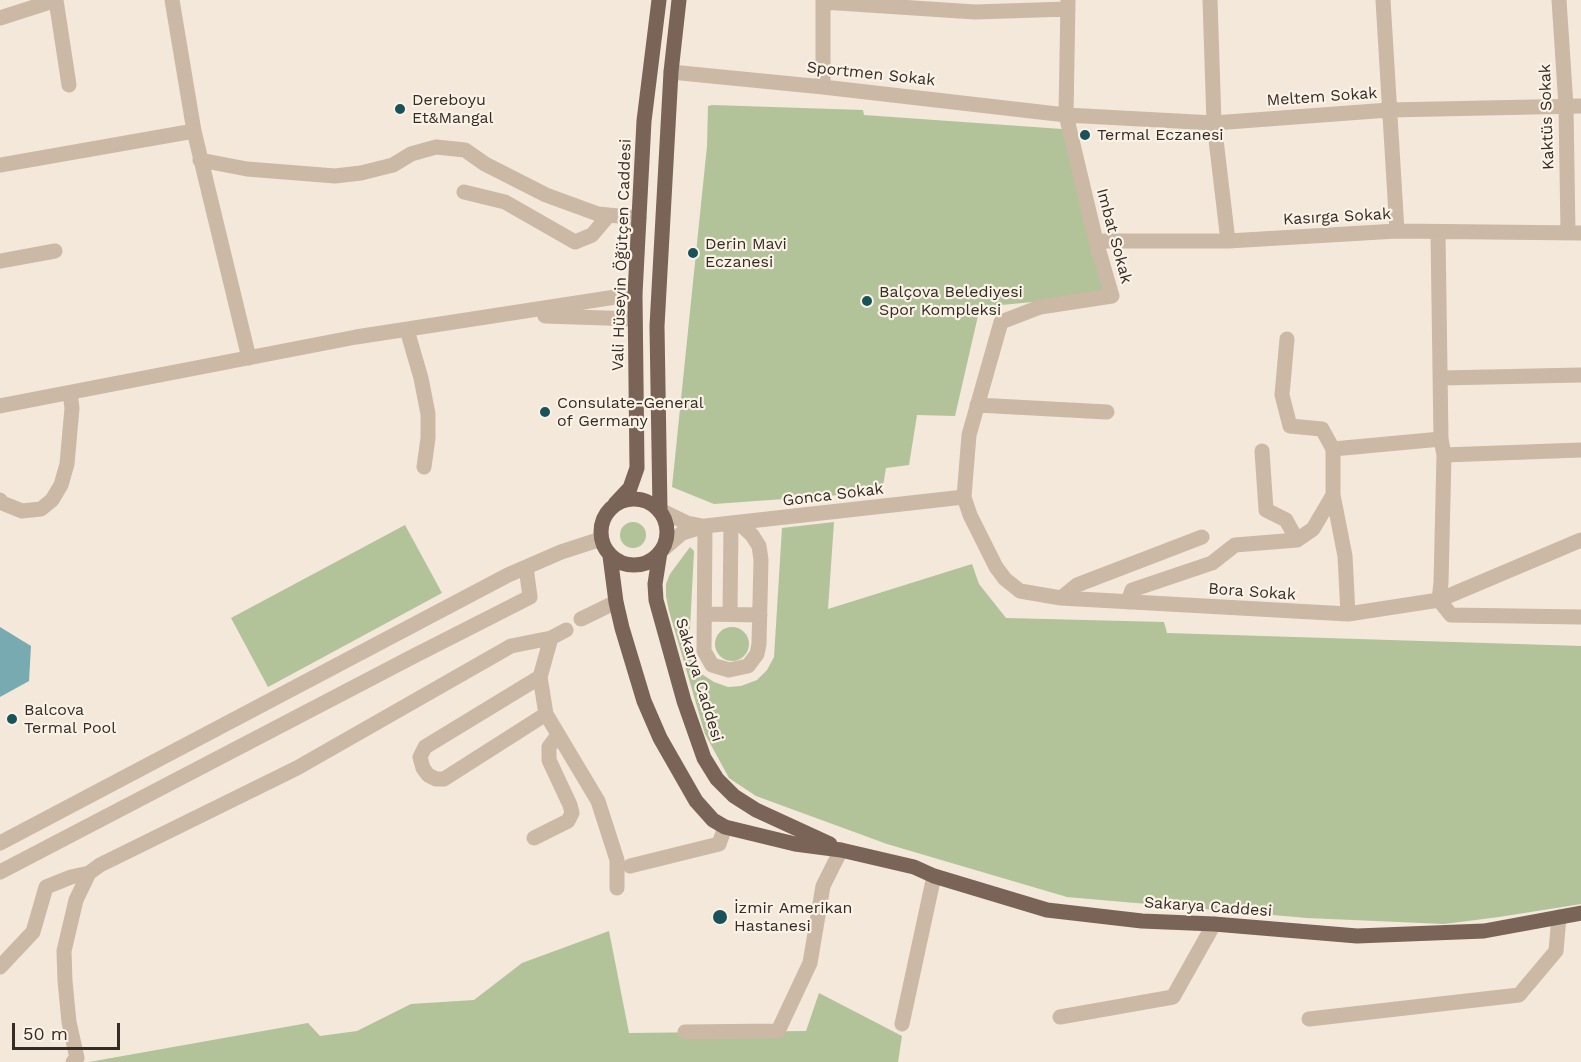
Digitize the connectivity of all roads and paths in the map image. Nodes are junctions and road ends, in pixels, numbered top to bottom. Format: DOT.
graph roads {
  1 [pos="56,0"];
  2 [pos="172,0"];
  3 [pos="659,0"];
  4 [pos="679,0"];
  5 [pos="1210,0"];
  6 [pos="1383,0"];
  7 [pos="1559,0"];
  8 [pos="823,1"];
  9 [pos="1068,5"];
  10 [pos="0,18"];
  11 [pos="671,72"];
  12 [pos="69,85"];
  13 [pos="823,87"];
  14 [pos="1573,106"];
  15 [pos="1389,110"];
  16 [pos="1066,115"];
  17 [pos="1214,123"];
  18 [pos="194,131"];
  19 [pos="200,160"];
  20 [pos="0,165"];
  21 [pos="464,192"];
  22 [pos="609,215"];
  23 [pos="639,218"];
  24 [pos="1397,231"];
  25 [pos="1438,233"];
  26 [pos="1575,233"];
  27 [pos="1096,241"];
  28 [pos="1228,241"];
  29 [pos="55,251"];
  30 [pos="0,261"];
  31 [pos="635,294"];
  32 [pos="509,315"];
  33 [pos="635,320"];
  34 [pos="657,326"];
  35 [pos="407,330"];
  36 [pos="1287,339"];
  37 [pos="249,358"];
  38 [pos="1581,375"];
  39 [pos="1441,378"];
  40 [pos="70,393"];
  41 [pos="977,405"];
  42 [pos="0,406"];
  43 [pos="1107,412"];
  44 [pos="1441,439"];
  45 [pos="1333,449"];
  46 [pos="1581,450"];
  47 [pos="1262,451"];
  48 [pos="1444,455"];
  49 [pos="424,467"];
  50 [pos="1333,495"];
  51 [pos="964,497"];
  52 [pos="0,500"];
  53 [pos="615,504"];
  54 [pos="660,510"];
  55 [pos="735,524"];
  56 [pos="705,526"];
  57 [pos="1202,537"];
  58 [pos="601,539"];
  59 [pos="1297,540"];
  60 [pos="1581,540"];
  61 [pos="660,552"];
  62 [pos="610,556"];
  63 [pos="526,567"];
  64 [pos="1061,598"];
  65 [pos="1439,600"];
  66 [pos="616,602"];
  67 [pos="1128,602"];
  68 [pos="705,614"];
  69 [pos="730,614"];
  70 [pos="1348,614"];
  71 [pos="760,615"];
  72 [pos="1581,617"];
  73 [pos="580,619"];
  74 [pos="566,630"];
  75 [pos="551,638"];
  76 [pos="540,677"];
  77 [pos="546,714"];
  78 [pos="558,735"];
  79 [pos="725,827"];
  80 [pos="534,838"];
  81 [pos="0,843"];
  82 [pos="841,850"];
  83 [pos="630,866"];
  84 [pos="0,872"];
  85 [pos="89,873"];
  86 [pos="933,876"];
  87 [pos="617,888"];
  88 [pos="1581,913"];
  89 [pos="1559,917"];
  90 [pos="1214,924"];
  91 [pos="0,968"];
  92 [pos="1060,1017"];
  93 [pos="1310,1019"];
  94 [pos="902,1024"];
  95 [pos="685,1032"];
  96 [pos="73,1062"];
  1 -- 10 [label="street"];
  1 -- 12 [label="street"];
  2 -- 18 [label="street"];
  3 -- 23 [label="main road, Vali Hüseyin Öğütçen Caddesi"];
  4 -- 11 [label="main road"];
  5 -- 17 [label="street"];
  6 -- 15 [label="street"];
  7 -- 14 [label="street, Kaktüs Sokak"];
  8 -- 9 [label="street"];
  8 -- 13 [label="street"];
  9 -- 16 [label="street, Imbat Sokak"];
  11 -- 13 [label="street, Sportmen Sokak"];
  11 -- 34 [label="main road"];
  13 -- 16 [label="street, Sportmen Sokak"];
  14 -- 15 [label="street, Meltem Sokak"];
  14 -- 26 [label="street, Kaktüs Sokak"];
  15 -- 17 [label="street, Meltem Sokak"];
  15 -- 24 [label="street"];
  16 -- 17 [label="street, Meltem Sokak"];
  16 -- 27 [label="street, Imbat Sokak"];
  17 -- 28 [label="street"];
  18 -- 19 [label="street"];
  18 -- 20 [label="street"];
  19 -- 22 [label="street"];
  19 -- 37 [label="street"];
  21 -- 22 [label="street"];
  22 -- 23 [label="street"];
  23 -- 31 [label="main road, Vali Hüseyin Öğütçen Caddesi"];
  24 -- 25 [label="street, Kasırga Sokak"];
  24 -- 28 [label="street, Kasırga Sokak"];
  25 -- 26 [label="street, Kasırga Sokak"];
  25 -- 39 [label="street"];
  27 -- 28 [label="street, Kasırga Sokak"];
  27 -- 41 [label="street, Imbat Sokak"];
  29 -- 30 [label="street"];
  31 -- 32 [label="street"];
  31 -- 33 [label="main road, Vali Hüseyin Öğütçen Caddesi"];
  31 -- 34 [label="main road"];
  32 -- 33 [label="street"];
  32 -- 35 [label="street"];
  33 -- 53 [label="main road, Vali Hüseyin Öğütçen Caddesi"];
  34 -- 54 [label="main road"];
  35 -- 37 [label="street"];
  35 -- 49 [label="street"];
  36 -- 45 [label="street"];
  37 -- 40 [label="street"];
  38 -- 39 [label="street"];
  39 -- 44 [label="street"];
  40 -- 42 [label="street"];
  40 -- 52 [label="street"];
  41 -- 43 [label="street"];
  41 -- 51 [label="street, Imbat Sokak"];
  44 -- 45 [label="street"];
  44 -- 48 [label="street"];
  45 -- 50 [label="street"];
  46 -- 48 [label="street"];
  47 -- 59 [label="street"];
  48 -- 65 [label="street"];
  50 -- 59 [label="street"];
  50 -- 70 [label="street"];
  51 -- 55 [label="street, Gonca Sokak"];
  51 -- 64 [label="street, Bora Sokak"];
  53 -- 54 [label="main road"];
  53 -- 58 [label="main road"];
  54 -- 56 [label="street"];
  54 -- 61 [label="main road"];
  55 -- 56 [label="street, Gonca Sokak"];
  55 -- 69 [label="street"];
  55 -- 71 [label="street"];
  56 -- 61 [label="street"];
  56 -- 68 [label="street"];
  57 -- 64 [label="street"];
  58 -- 62 [label="main road"];
  58 -- 63 [label="street"];
  59 -- 67 [label="street"];
  60 -- 65 [label="street, Bora Sokak"];
  61 -- 62 [label="main road"];
  61 -- 82 [label="main road, Sakarya Caddesi"];
  62 -- 66 [label="main road, Sakarya Caddesi"];
  63 -- 81 [label="street"];
  63 -- 84 [label="street"];
  64 -- 67 [label="street, Bora Sokak"];
  65 -- 70 [label="street, Bora Sokak"];
  65 -- 72 [label="street"];
  66 -- 73 [label="street"];
  66 -- 79 [label="main road, Sakarya Caddesi"];
  67 -- 70 [label="street, Bora Sokak"];
  68 -- 69 [label="street"];
  68 -- 71 [label="street"];
  69 -- 71 [label="street"];
  74 -- 75 [label="street"];
  75 -- 76 [label="street"];
  75 -- 85 [label="street"];
  76 -- 77 [label="street"];
  76 -- 77 [label="street"];
  77 -- 78 [label="street"];
  78 -- 80 [label="street"];
  78 -- 87 [label="street"];
  79 -- 82 [label="main road, Sakarya Caddesi"];
  79 -- 83 [label="street"];
  82 -- 86 [label="main road, Sakarya Caddesi"];
  82 -- 95 [label="street"];
  85 -- 91 [label="street"];
  85 -- 96 [label="street"];
  86 -- 90 [label="main road, Sakarya Caddesi"];
  86 -- 94 [label="street"];
  88 -- 89 [label="main road, Sakarya Caddesi"];
  89 -- 90 [label="main road, Sakarya Caddesi"];
  89 -- 93 [label="street"];
  90 -- 92 [label="street"];
}
